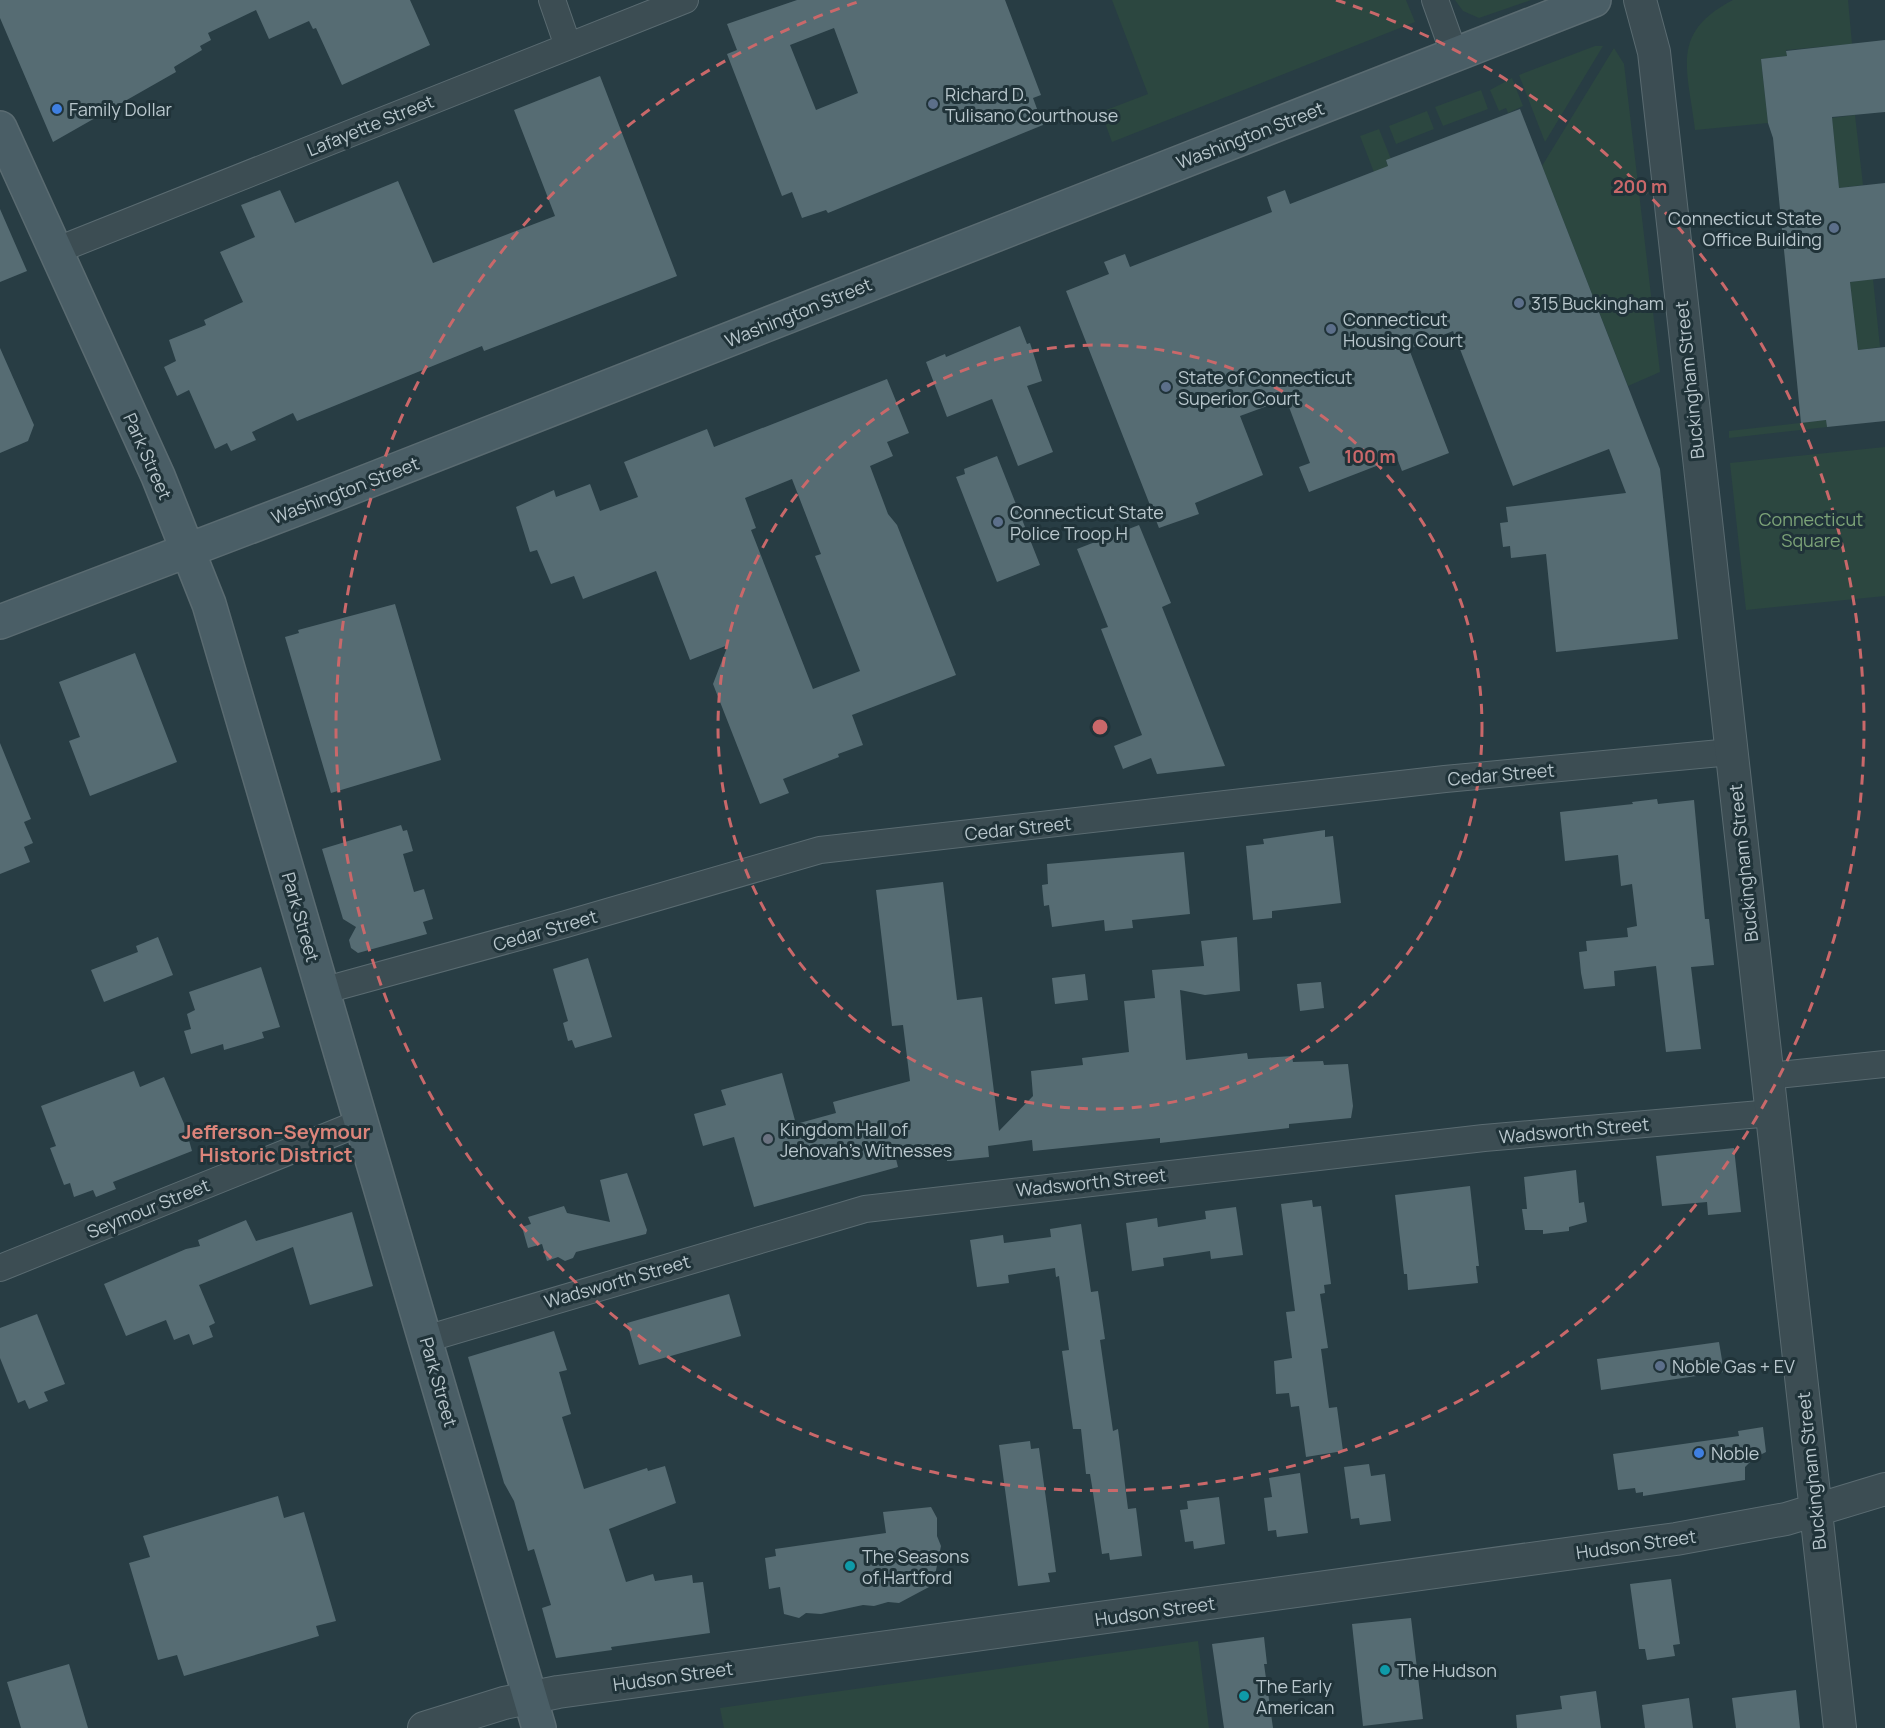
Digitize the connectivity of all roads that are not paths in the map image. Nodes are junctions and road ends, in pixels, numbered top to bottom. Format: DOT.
graph roads {
  1 [pos="552,0"];
  2 [pos="685,0"];
  3 [pos="1435,0"];
  4 [pos="1594,0"];
  5 [pos="1640,0"];
  6 [pos="568,46"];
  7 [pos="1455,56"];
  8 [pos="0,128"];
  9 [pos="55,251"];
  10 [pos="188,549"];
  11 [pos="0,622"];
  12 [pos="1731,752"];
  13 [pos="322,991"];
  14 [pos="1885,1064"];
  15 [pos="1768,1076"];
  16 [pos="1772,1113"];
  17 [pos="362,1122"];
  18 [pos="0,1268"];
  19 [pos="426,1339"];
  20 [pos="1885,1489"];
  21 [pos="1816,1508"];
  22 [pos="534,1713"];
  23 [pos="424,1728"];
  24 [pos="1840,1728"];
  1 -- 6 [label="street"];
  2 -- 6 [label="street, Lafayette Street"];
  3 -- 7 [label="street"];
  4 -- 7 [label="main road, Washington Street"];
  5 -- 12 [label="street, Buckingham Street"];
  6 -- 9 [label="street, Lafayette Street"];
  7 -- 10 [label="main road, Washington Street"];
  8 -- 9 [label="main road, Park Street"];
  9 -- 10 [label="main road, Park Street"];
  10 -- 11 [label="main road, Washington Street"];
  10 -- 13 [label="main road, Park Street"];
  12 -- 13 [label="street, Cedar Street"];
  12 -- 15 [label="street, Buckingham Street"];
  13 -- 17 [label="main road, Park Street"];
  14 -- 15 [label="street"];
  15 -- 16 [label="street, Buckingham Street"];
  16 -- 19 [label="street, Wadsworth Street"];
  16 -- 21 [label="street, Buckingham Street"];
  17 -- 18 [label="street, Seymour Street"];
  17 -- 19 [label="main road, Park Street"];
  19 -- 22 [label="main road, Park Street"];
  20 -- 21 [label="street, Hudson Street"];
  21 -- 22 [label="street, Hudson Street"];
  21 -- 24 [label="street, Buckingham Street"];
  22 -- 23 [label="street, Hudson Street"];
}
